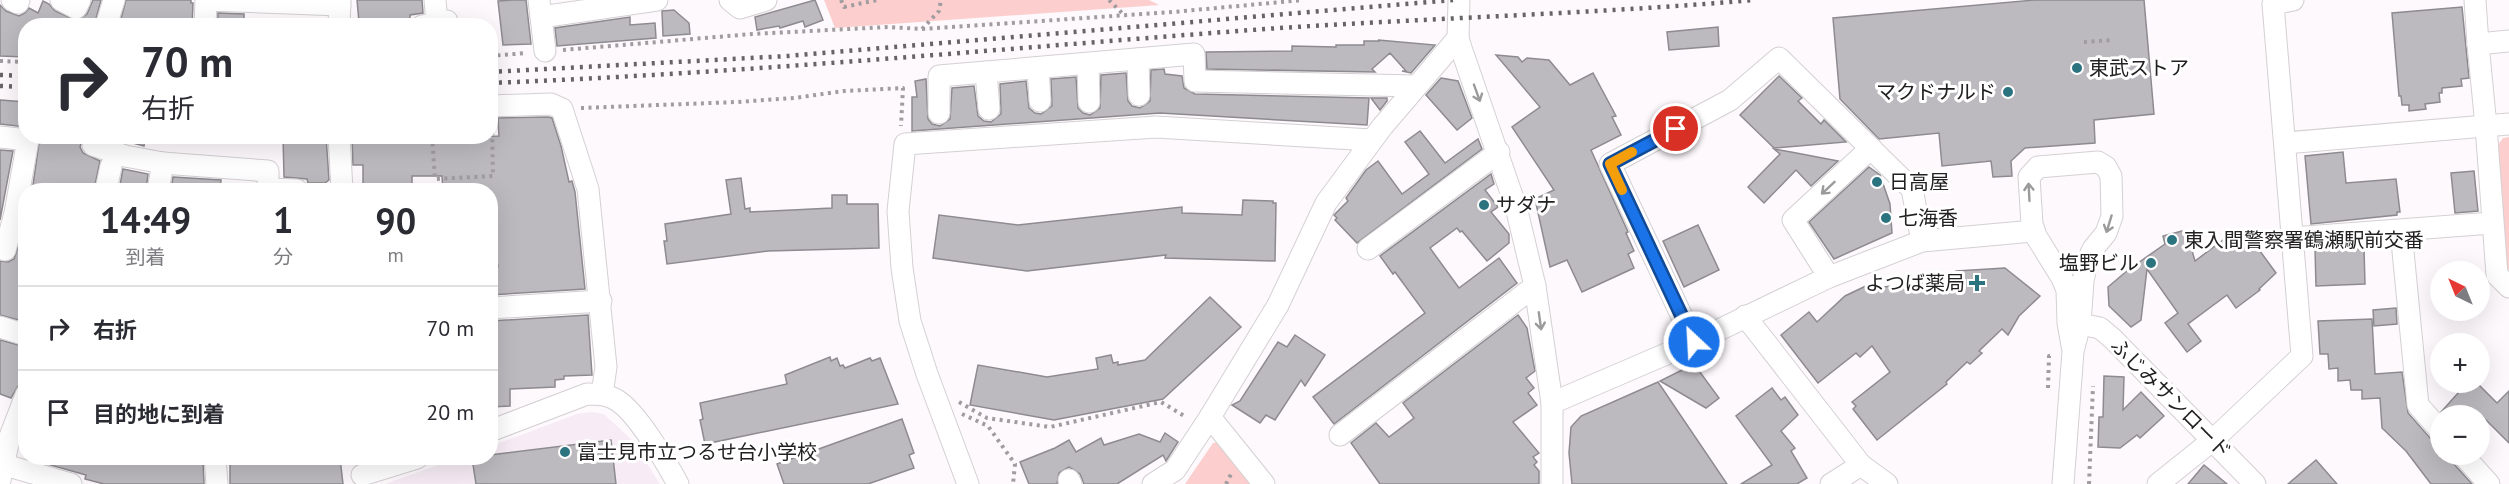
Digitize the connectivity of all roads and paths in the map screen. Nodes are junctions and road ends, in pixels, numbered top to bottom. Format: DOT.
graph roads {
  1 [pos="12,0"];
  2 [pos="19,0"];
  3 [pos="61,0"];
  4 [pos="80,0"];
  5 [pos="114,0"];
  6 [pos="206,0"];
  7 [pos="435,0"];
  8 [pos="657,0"];
  9 [pos="730,0"];
  10 [pos="766,0"];
  11 [pos="841,0"];
  12 [pos="878,0"];
  13 [pos="941,0"];
  14 [pos="1109,0"];
  15 [pos="1303,0"];
  16 [pos="1459,0"];
  17 [pos="2294,0"];
  18 [pos="2475,0"];
  19 [pos="540,8"];
  20 [pos="340,10"];
  21 [pos="1125,16"];
  22 [pos="108,18"];
  23 [pos="205,18"];
  24 [pos="435,18"];
  25 [pos="922,29"];
  26 [pos="1458,38"];
  27 [pos="2114,40"];
  28 [pos="2509,41"];
  29 [pos="2084,42"];
  30 [pos="2478,44"];
  31 [pos="545,51"];
  32 [pos="498,55"];
  33 [pos="1138,59"];
  34 [pos="0,61"];
  35 [pos="18,62"];
  36 [pos="1088,64"];
  37 [pos="1038,68"];
  38 [pos="986,72"];
  39 [pos="1416,86"];
  40 [pos="1139,95"];
  41 [pos="1040,101"];
  42 [pos="1089,102"];
  43 [pos="498,106"];
  44 [pos="562,109"];
  45 [pos="989,109"];
  46 [pos="939,113"];
  47 [pos="2509,124"];
  48 [pos="2486,126"];
  49 [pos="0,137"];
  50 [pos="18,139"];
  51 [pos="1371,140"];
  52 [pos="2285,143"];
  53 [pos="27,144"];
  54 [pos="339,144"];
  55 [pos="433,144"];
  56 [pos="492,144"];
  57 [pos="905,144"];
  58 [pos="93,145"];
  59 [pos="1871,148"];
  60 [pos="1499,152"];
  61 [pos="163,163"];
  62 [pos="111,166"];
  63 [pos="19,183"];
  64 [pos="107,183"];
  65 [pos="160,183"];
  66 [pos="268,183"];
  67 [pos="342,183"];
  68 [pos="18,188"];
  69 [pos="13,212"];
  70 [pos="2492,223"];
  71 [pos="2034,231"];
  72 [pos="2401,231"];
  73 [pos="2292,238"];
  74 [pos="1922,241"];
  75 [pos="1368,249"];
  76 [pos="2093,249"];
  77 [pos="5,250"];
  78 [pos="2051,258"];
  79 [pos="1830,277"];
  80 [pos="1535,286"];
  81 [pos="2509,287"];
  82 [pos="601,302"];
  83 [pos="498,308"];
  84 [pos="1745,316"];
  85 [pos="2080,324"];
  86 [pos="0,327"];
  87 [pos="18,332"];
  88 [pos="1694,342"];
  89 [pos="2073,351"];
  90 [pos="2093,378"];
  91 [pos="602,394"];
  92 [pos="935,396"];
  93 [pos="1552,403"];
  94 [pos="960,413"];
  95 [pos="18,415"];
  96 [pos="2430,419"];
  97 [pos="1206,422"];
  98 [pos="498,428"];
  99 [pos="1340,435"];
  100 [pos="4,438"];
  101 [pos="2213,440"];
  102 [pos="215,465"];
  103 [pos="390,465"];
  104 [pos="1861,465"];
  105 [pos="2472,465"];
  106 [pos="2,472"];
  107 [pos="362,472"];
  108 [pos="71,484"];
  109 [pos="217,484"];
  110 [pos="678,484"];
  111 [pos="968,484"];
  112 [pos="1013,484"];
  113 [pos="1153,484"];
  114 [pos="1264,484"];
  115 [pos="1552,484"];
  116 [pos="1831,484"];
  117 [pos="1887,484"];
  118 [pos="2063,484"];
  119 [pos="2089,484"];
  120 [pos="2158,484"];
  121 [pos="2255,484"];
  122 [pos="2489,484"];
  1 -- 2 [label="street"];
  3 -- 4 [label="street"];
  5 -- 22 [label="street"];
  6 -- 20 [label="street"];
  6 -- 23 [label="street"];
  7 -- 24 [label="street"];
  8 -- 19 [label="street"];
  9 -- 10 [label="street"];
  11 -- 12 [label="path"];
  13 -- 25 [label="path"];
  14 -- 21 [label="path"];
  15 -- 21 [label="path"];
  16 -- 26 [label="street"];
  17 -- 52 [label="street"];
  18 -- 30 [label="street"];
  19 -- 31 [label="street"];
  21 -- 25 [label="path"];
  25 -- 31 [label="path"];
  26 -- 39 [label="street"];
  26 -- 60 [label="street, one-way"];
  27 -- 29 [label="path"];
  28 -- 30 [label="street"];
  30 -- 48 [label="street"];
  31 -- 32 [label="path"];
  33 -- 36 [label="street"];
  33 -- 39 [label="street"];
  33 -- 40 [label="street"];
  34 -- 35 [label="path"];
  36 -- 37 [label="street"];
  36 -- 42 [label="street"];
  37 -- 38 [label="street"];
  37 -- 41 [label="street"];
  38 -- 45 [label="street"];
  38 -- 46 [label="street"];
  39 -- 51 [label="street"];
  43 -- 44 [label="street"];
  44 -- 57 [label="path"];
  44 -- 82 [label="street"];
  47 -- 48 [label="street"];
  48 -- 52 [label="street"];
  48 -- 70 [label="street"];
  49 -- 50 [label="street"];
  51 -- 57 [label="street"];
  51 -- 97 [label="street"];
  52 -- 73 [label="street"];
  53 -- 63 [label="street"];
  54 -- 67 [label="street"];
  55 -- 56 [label="path"];
  57 -- 92 [label="street"];
  58 -- 61 [label="street"];
  59 -- 74 [label="street"];
  59 -- 79 [label="street, one-way"];
  59 -- 88 [label="street"];
  60 -- 75 [label="street"];
  60 -- 80 [label="street"];
  61 -- 65 [label="street"];
  61 -- 66 [label="street"];
  62 -- 64 [label="street"];
  68 -- 69 [label="street"];
  69 -- 77 [label="street"];
  70 -- 72 [label="street"];
  70 -- 81 [label="street"];
  71 -- 74 [label="street"];
  71 -- 76 [label="street, one-way"];
  71 -- 78 [label="street"];
  72 -- 73 [label="street"];
  72 -- 96 [label="street"];
  73 -- 101 [label="street"];
  74 -- 79 [label="street"];
  76 -- 78 [label="street"];
  76 -- 85 [label="street"];
  78 -- 89 [label="street"];
  79 -- 84 [label="street"];
  80 -- 93 [label="street, one-way"];
  80 -- 99 [label="street"];
  82 -- 83 [label="street"];
  82 -- 91 [label="street"];
  84 -- 88 [label="street"];
  84 -- 104 [label="street"];
  85 -- 89 [label="street"];
  85 -- 101 [label="street, ふじみサンロード"];
  86 -- 87 [label="street"];
  88 -- 93 [label="street"];
  89 -- 118 [label="street"];
  90 -- 119 [label="path"];
  91 -- 98 [label="street"];
  91 -- 110 [label="street"];
  92 -- 97 [label="path"];
  92 -- 111 [label="street"];
  93 -- 115 [label="street"];
  94 -- 112 [label="path"];
  95 -- 100 [label="street"];
  97 -- 113 [label="street"];
  97 -- 114 [label="street"];
  100 -- 106 [label="street"];
  101 -- 120 [label="street"];
  101 -- 121 [label="street, ふじみサンロード"];
  102 -- 109 [label="street"];
  103 -- 107 [label="street"];
  104 -- 116 [label="street"];
  104 -- 117 [label="street"];
  105 -- 122 [label="street"];
  106 -- 108 [label="street"];
}
